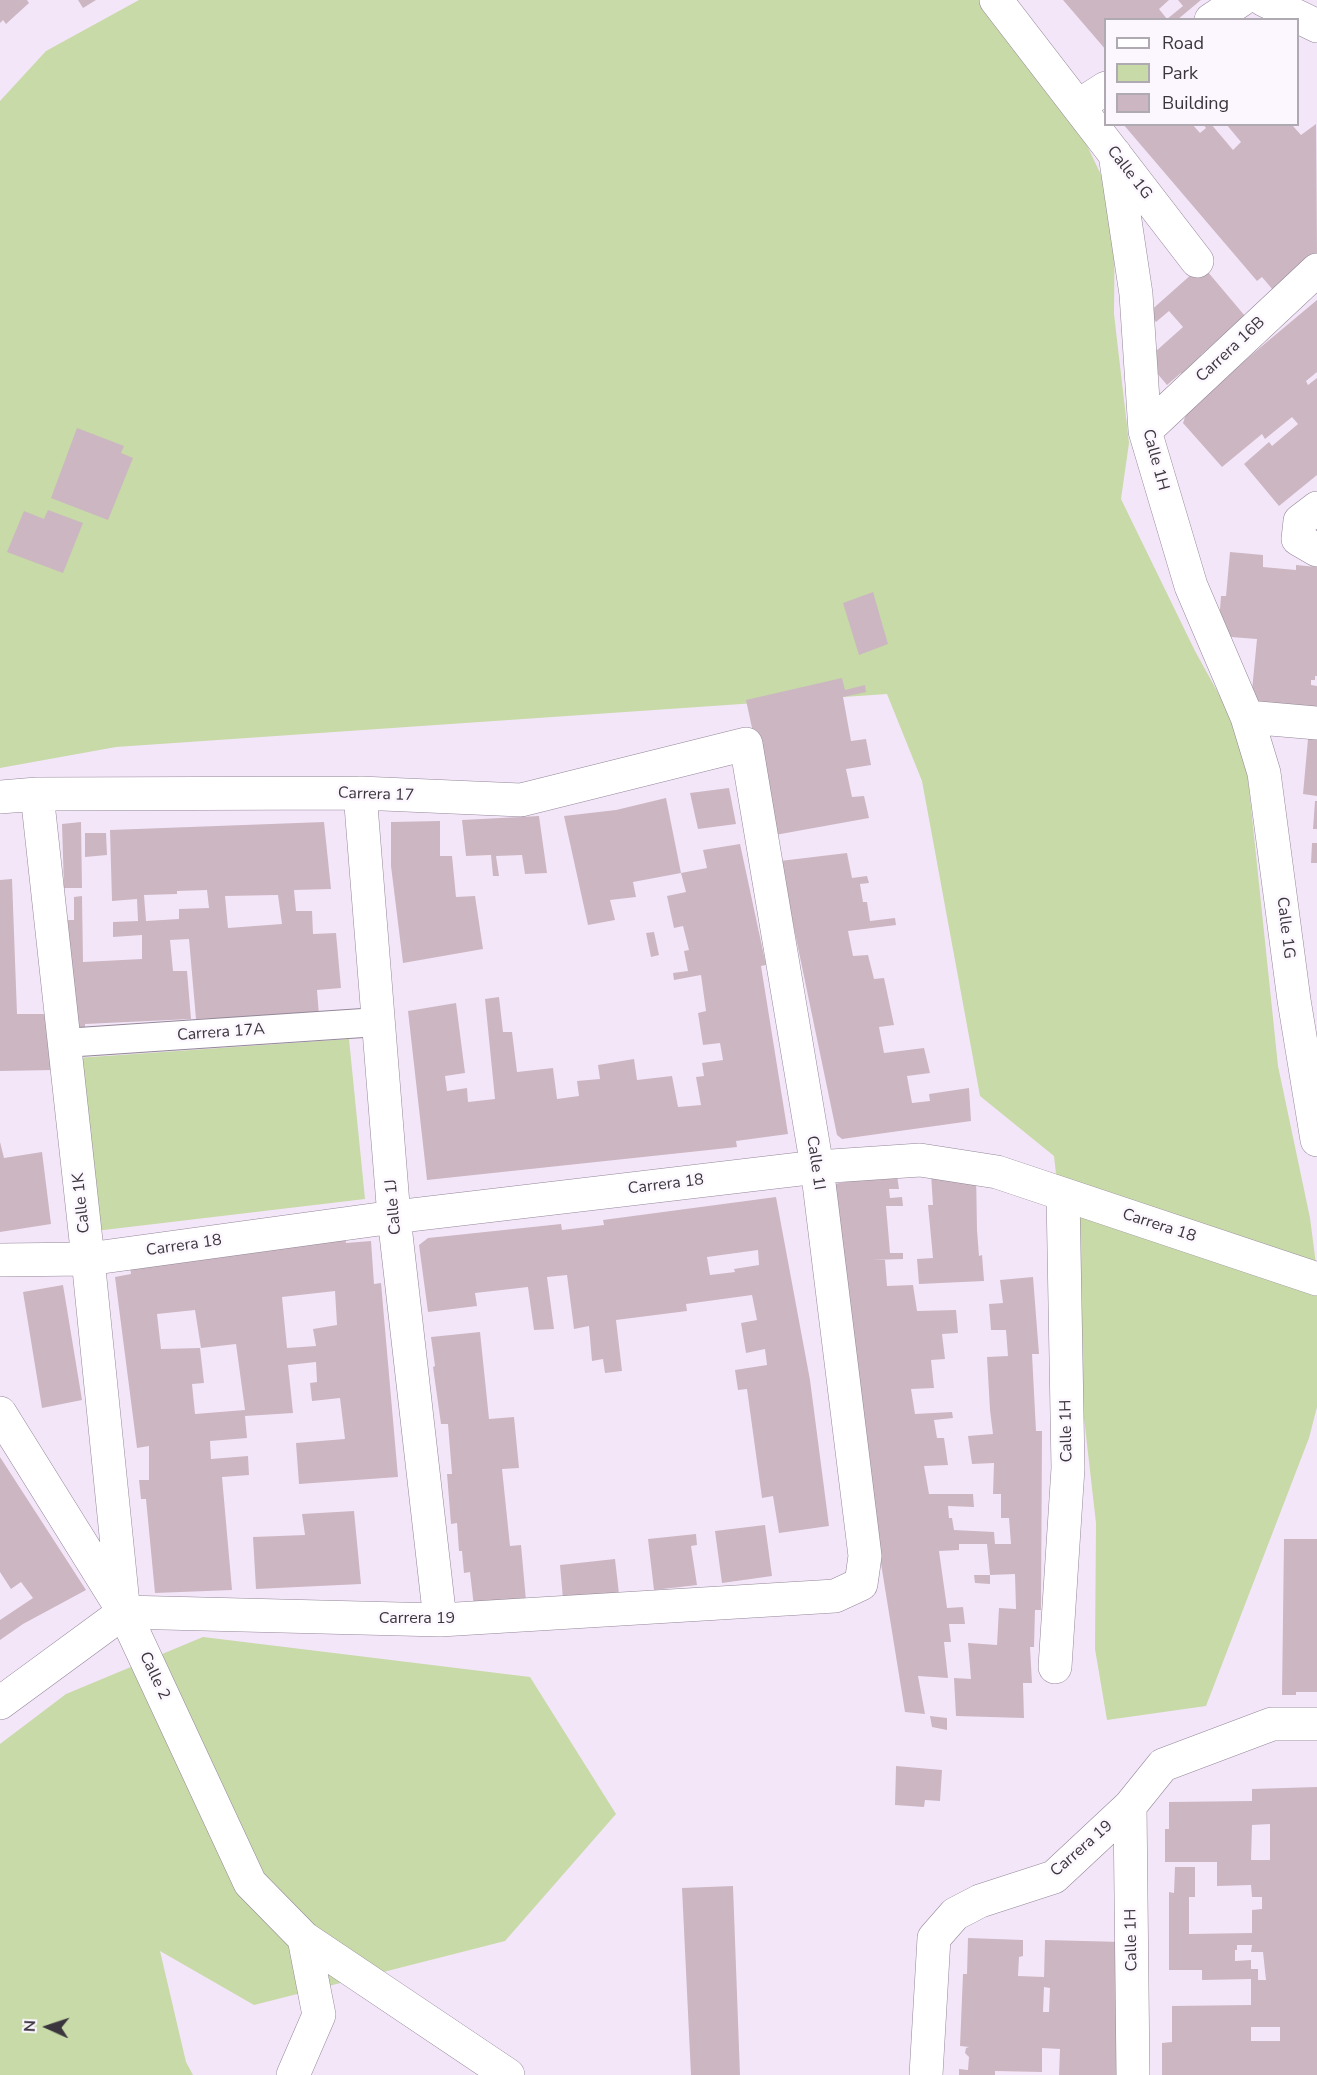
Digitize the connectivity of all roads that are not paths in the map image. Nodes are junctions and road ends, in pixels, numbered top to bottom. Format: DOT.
graph roads {
  1 [pos="996,0"];
  2 [pos="1241,0"];
  3 [pos="1264,0"];
  4 [pos="1214,18"];
  5 [pos="1317,26"];
  6 [pos="1104,89"];
  7 [pos="1078,106"];
  8 [pos="1115,154"];
  9 [pos="1197,261"];
  10 [pos="1317,270"];
  11 [pos="1145,431"];
  12 [pos="1317,508"];
  13 [pos="1308,544"];
  14 [pos="1247,717"];
  15 [pos="1317,723"];
  16 [pos="746,744"];
  17 [pos="360,793"];
  18 [pos="38,794"];
  19 [pos="0,797"];
  20 [pos="378,1022"];
  21 [pos="64,1043"];
  22 [pos="1317,1140"];
  23 [pos="817,1167"];
  24 [pos="1063,1194"];
  25 [pos="394,1217"];
  26 [pos="88,1259"];
  27 [pos="0,1260"];
  28 [pos="1317,1279"];
  29 [pos="0,1413"];
  30 [pos="861,1584"];
  31 [pos="124,1612"];
  32 [pos="440,1620"];
  33 [pos="1055,1667"];
  34 [pos="0,1703"];
  35 [pos="1317,1724"];
  36 [pos="1130,1806"];
  37 [pos="304,1938"];
  38 [pos="293,2075"];
  39 [pos="508,2075"];
  40 [pos="927,2075"];
  41 [pos="1133,2075"];
  1 -- 7 [label="street, Calle 1G"];
  2 -- 4 [label="street"];
  3 -- 5 [label="street"];
  6 -- 7 [label="street"];
  7 -- 8 [label="street, Calle 1G"];
  8 -- 9 [label="street, Calle 1G"];
  8 -- 11 [label="street, Calle 1H"];
  10 -- 11 [label="street, Carrera 16B"];
  11 -- 14 [label="street, Calle 1H"];
  12 -- 13 [label="street"];
  14 -- 15 [label="street"];
  14 -- 22 [label="street, Calle 1G"];
  16 -- 17 [label="street, Carrera 17"];
  16 -- 23 [label="street, Calle 1I"];
  17 -- 18 [label="street, Carrera 17"];
  17 -- 20 [label="street, Calle 1J"];
  18 -- 19 [label="street, Carrera 17"];
  18 -- 21 [label="street, Calle 1K"];
  20 -- 21 [label="street, Carrera 17A"];
  20 -- 25 [label="street, Calle 1J"];
  21 -- 26 [label="street, Calle 1K"];
  23 -- 24 [label="street, Carrera 18"];
  23 -- 25 [label="street, Carrera 18"];
  23 -- 30 [label="street, Calle 1I"];
  24 -- 28 [label="street, Carrera 18"];
  24 -- 33 [label="street, Calle 1H"];
  25 -- 26 [label="street, Carrera 18"];
  25 -- 32 [label="street, Calle 1J"];
  26 -- 27 [label="street, Carrera 18"];
  26 -- 31 [label="street, Calle 1K"];
  29 -- 31 [label="street, Calle 2"];
  30 -- 32 [label="street, Carrera 19"];
  31 -- 32 [label="street, Carrera 19"];
  31 -- 34 [label="street"];
  31 -- 37 [label="street, Calle 2"];
  35 -- 36 [label="street, Carrera 19"];
  36 -- 40 [label="street, Carrera 19"];
  36 -- 41 [label="street, Calle 1H"];
  37 -- 38 [label="street"];
  37 -- 39 [label="street, Calle 2"];
}
